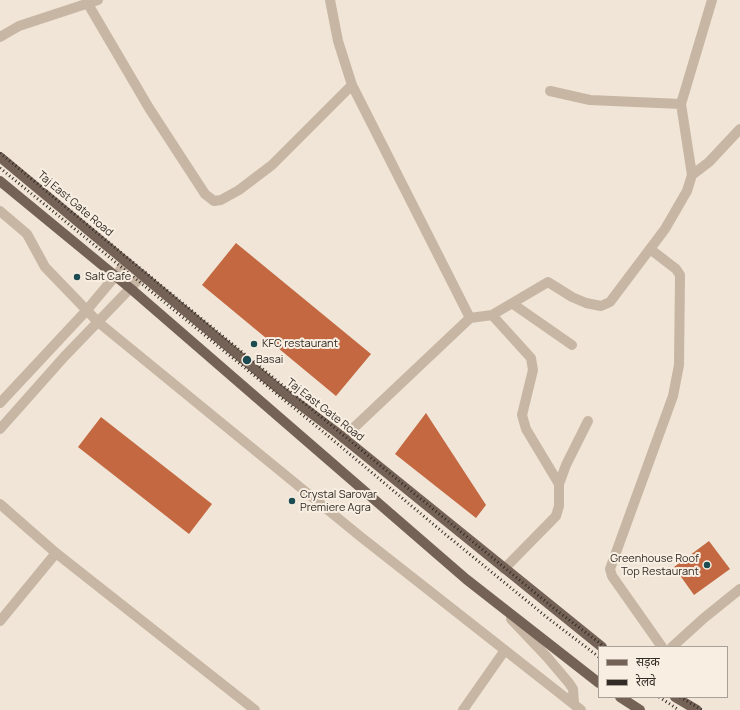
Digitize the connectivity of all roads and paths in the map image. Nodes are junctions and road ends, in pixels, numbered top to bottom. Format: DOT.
graph roads {
  1 [pos="330,0"];
  2 [pos="712,0"];
  3 [pos="93,2"];
  4 [pos="0,37"];
  5 [pos="352,85"];
  6 [pos="550,91"];
  7 [pos="682,104"];
  8 [pos="740,130"];
  9 [pos="0,157"];
  10 [pos="692,175"];
  11 [pos="0,181"];
  12 [pos="0,211"];
  13 [pos="650,249"];
  14 [pos="127,262"];
  15 [pos="143,275"];
  16 [pos="115,276"];
  17 [pos="130,288"];
  18 [pos="513,304"];
  19 [pos="86,311"];
  20 [pos="492,315"];
  21 [pos="470,318"];
  22 [pos="98,322"];
  23 [pos="572,345"];
  24 [pos="0,403"];
  25 [pos="588,421"];
  26 [pos="0,429"];
  27 [pos="343,438"];
  28 [pos="559,484"];
  29 [pos="0,504"];
  30 [pos="56,554"];
  31 [pos="504,568"];
  32 [pos="466,579"];
  33 [pos="740,589"];
  34 [pos="0,620"];
  35 [pos="601,646"];
  36 [pos="661,646"];
  37 [pos="673,646"];
  38 [pos="505,650"];
  39 [pos="598,682"];
  40 [pos="622,698"];
  41 [pos="677,698"];
  42 [pos="577,706"];
  43 [pos="255,710"];
  44 [pos="463,710"];
  45 [pos="640,710"];
  46 [pos="696,710"];
  1 -- 5 [label="street"];
  2 -- 7 [label="street"];
  3 -- 4 [label="street"];
  3 -- 5 [label="street"];
  5 -- 21 [label="street"];
  6 -- 7 [label="street"];
  7 -- 10 [label="street"];
  8 -- 10 [label="street"];
  9 -- 14 [label="main road, Taj East Gate Road"];
  10 -- 13 [label="street"];
  11 -- 16 [label="main road"];
  12 -- 19 [label="street"];
  13 -- 18 [label="street"];
  13 -- 36 [label="street"];
  14 -- 15 [label="main road, Taj East Gate Road"];
  14 -- 16 [label="street"];
  15 -- 17 [label="street"];
  15 -- 27 [label="main road, Taj East Gate Road"];
  16 -- 17 [label="main road"];
  16 -- 19 [label="street"];
  17 -- 22 [label="street"];
  17 -- 32 [label="main road"];
  18 -- 20 [label="street"];
  18 -- 23 [label="street"];
  19 -- 22 [label="street"];
  19 -- 24 [label="street"];
  20 -- 21 [label="street"];
  20 -- 28 [label="street"];
  21 -- 27 [label="street"];
  22 -- 26 [label="street"];
  22 -- 38 [label="street"];
  25 -- 28 [label="street"];
  27 -- 31 [label="main road, Taj East Gate Road"];
  28 -- 31 [label="street"];
  29 -- 30 [label="street"];
  30 -- 34 [label="street"];
  30 -- 43 [label="street"];
  31 -- 35 [label="main road, Taj East Gate Road"];
  32 -- 39 [label="main road"];
  32 -- 42 [label="street"];
  33 -- 37 [label="street"];
  38 -- 42 [label="street"];
  38 -- 44 [label="street"];
  40 -- 45 [label="main road"];
  41 -- 46 [label="main road"];
}
